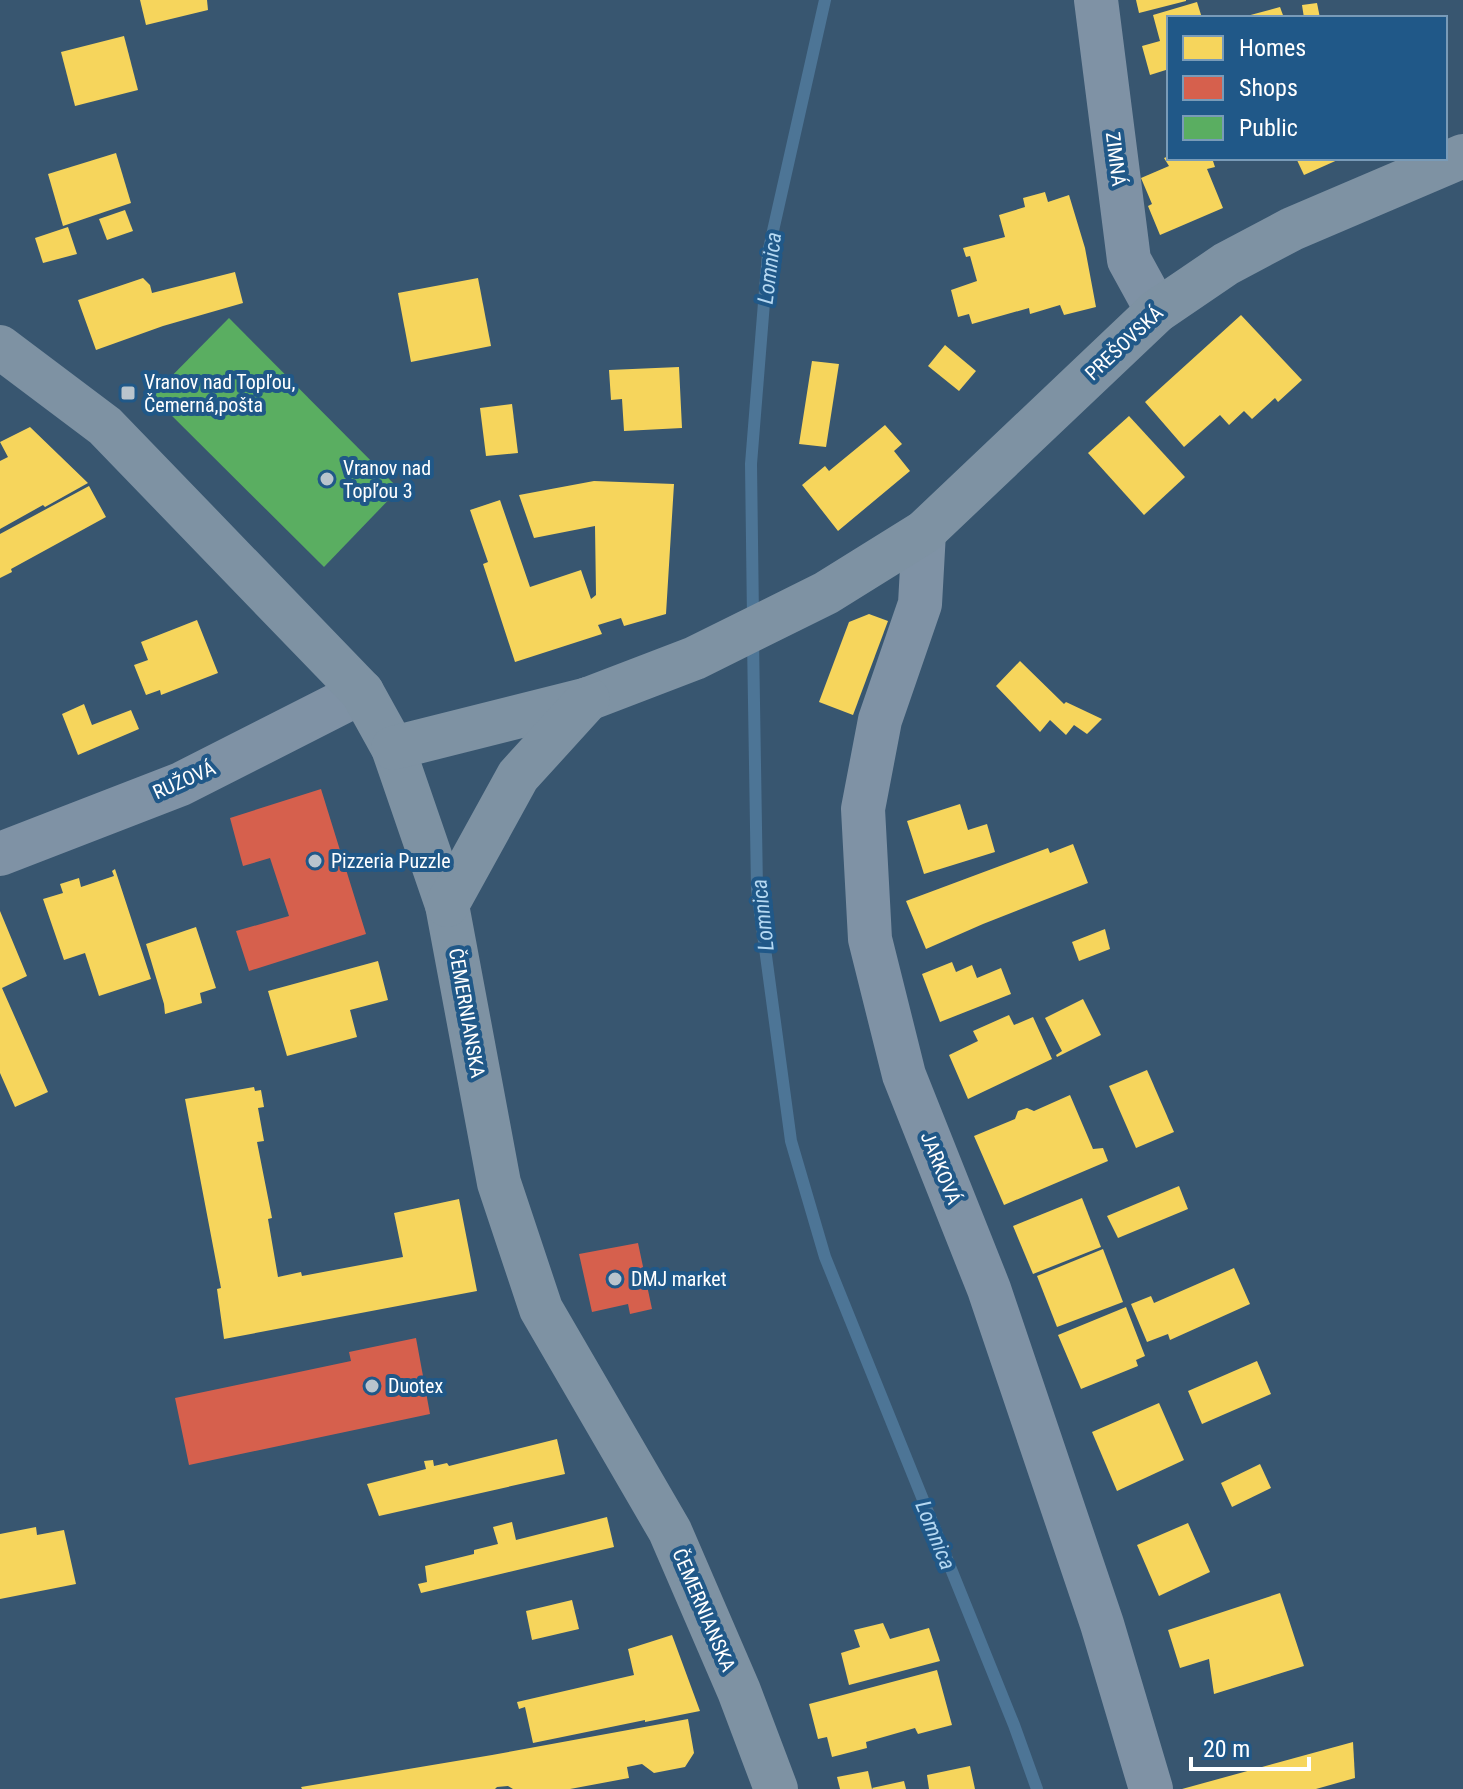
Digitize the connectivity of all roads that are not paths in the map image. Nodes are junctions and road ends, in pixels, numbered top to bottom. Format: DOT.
graph roads {
  1 [pos="1096,0"];
  2 [pos="1463,156"];
  3 [pos="1157,311"];
  4 [pos="0,347"];
  5 [pos="924,532"];
  6 [pos="362,692"];
  7 [pos="588,699"];
  8 [pos="393,748"];
  9 [pos="0,854"];
  10 [pos="447,905"];
  11 [pos="776,1789"];
  12 [pos="1151,1789"];
  1 -- 3 [label="street, ZIMNÁ"];
  2 -- 3 [label="main road, PREŠOVSKÁ"];
  3 -- 5 [label="main road, PREŠOVSKÁ"];
  4 -- 6 [label="main road, ČEMERNIANSKA"];
  5 -- 7 [label="main road, PREŠOVSKÁ"];
  5 -- 12 [label="street, JARKOVÁ"];
  6 -- 8 [label="main road, ČEMERNIANSKA"];
  6 -- 9 [label="street, RUŽOVÁ"];
  7 -- 8 [label="main road, PREŠOVSKÁ"];
  7 -- 10 [label="main road"];
  8 -- 10 [label="main road, ČEMERNIANSKA"];
  10 -- 11 [label="main road, ČEMERNIANSKA"];
}
